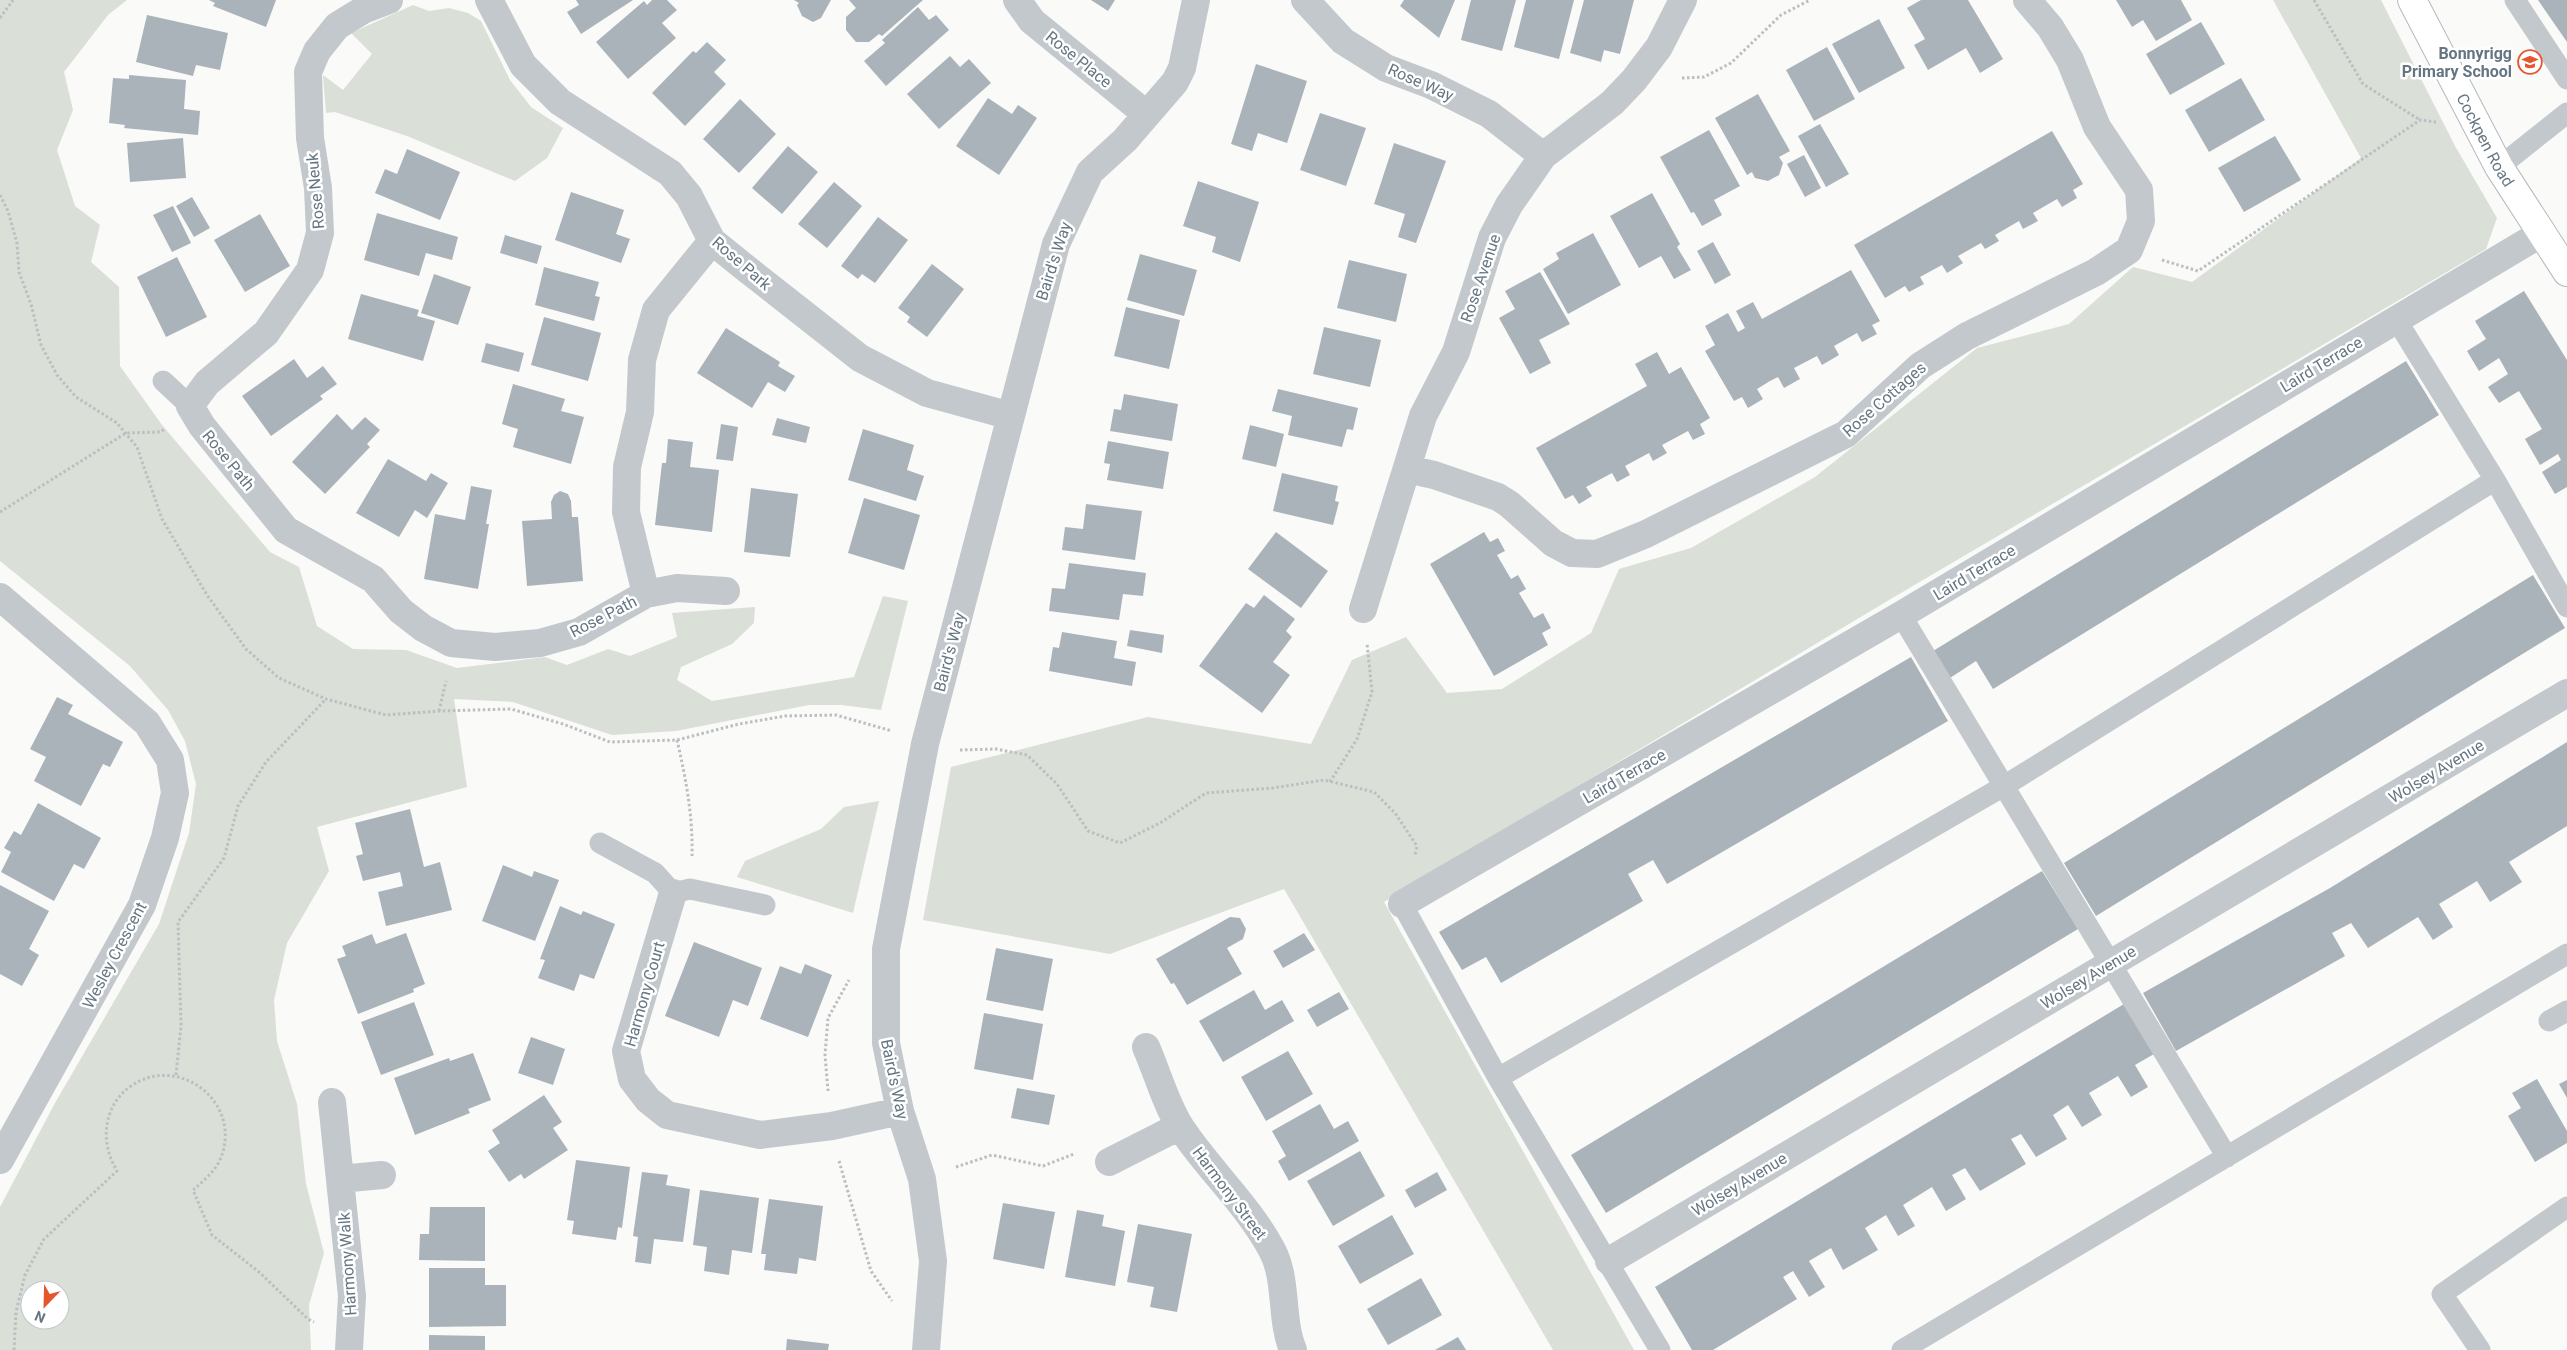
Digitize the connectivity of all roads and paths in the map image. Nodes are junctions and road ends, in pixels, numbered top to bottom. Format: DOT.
graph roads {
  1 [pos="14,0"];
  2 [pos="388,0"];
  3 [pos="489,0"];
  4 [pos="1017,0"];
  5 [pos="1196,0"];
  6 [pos="1305,0"];
  7 [pos="1683,0"];
  8 [pos="1810,0"];
  9 [pos="2027,0"];
  10 [pos="2314,0"];
  11 [pos="2412,0"];
  12 [pos="2515,0"];
  13 [pos="0,18"];
  14 [pos="2567,79"];
  15 [pos="1634,80"];
  16 [pos="2567,113"];
  17 [pos="1146,114"];
  18 [pos="2420,120"];
  19 [pos="2476,125"];
  20 [pos="1543,156"];
  21 [pos="2499,166"];
  22 [pos="0,195"];
  23 [pos="2542,233"];
  24 [pos="712,241"];
  25 [pos="2129,250"];
  26 [pos="2567,272"];
  27 [pos="2396,319"];
  28 [pos="163,381"];
  29 [pos="190,406"];
  30 [pos="1010,416"];
  31 [pos="126,433"];
  32 [pos="1407,469"];
  33 [pos="2495,480"];
  34 [pos="0,512"];
  35 [pos="726,591"];
  36 [pos="646,594"];
  37 [pos="0,597"];
  38 [pos="2567,607"];
  39 [pos="1363,609"];
  40 [pos="1901,615"];
  41 [pos="446,680"];
  42 [pos="2567,693"];
  43 [pos="326,699"];
  44 [pos="439,710"];
  45 [pos="677,740"];
  46 [pos="925,744"];
  47 [pos="1330,782"];
  48 [pos="2004,786"];
  49 [pos="600,843"];
  50 [pos="682,891"];
  51 [pos="1402,904"];
  52 [pos="765,905"];
  53 [pos="2567,954"];
  54 [pos="2111,964"];
  55 [pos="1146,1047"];
  56 [pos="176,1075"];
  57 [pos="1498,1078"];
  58 [pos="332,1102"];
  59 [pos="900,1111"];
  60 [pos="1180,1126"];
  61 [pos="2227,1157"];
  62 [pos="0,1160"];
  63 [pos="1109,1162"];
  64 [pos="382,1175"];
  65 [pos="340,1179"];
  66 [pos="922,1179"];
  67 [pos="2567,1207"];
  68 [pos="1608,1261"];
  69 [pos="350,1341"];
  70 [pos="14,1350"];
  71 [pos="926,1350"];
  72 [pos="1293,1350"];
  73 [pos="1660,1350"];
  74 [pos="1902,1350"];
  75 [pos="2480,1350"];
  1 -- 13 [label="path"];
  2 -- 29 [label="street, Rose Neuk"];
  3 -- 24 [label="street, Rose Park"];
  4 -- 17 [label="street, Rose Place"];
  5 -- 17 [label="street, Baird's Way"];
  6 -- 20 [label="street, Rose Way"];
  7 -- 15 [label="street, Rose Avenue"];
  8 -- 15 [label="path"];
  9 -- 25 [label="street"];
  10 -- 18 [label="path"];
  11 -- 19 [label="main road, Cockpen Road"];
  12 -- 14 [label="lane"];
  15 -- 20 [label="street, Rose Avenue"];
  16 -- 21 [label="lane"];
  17 -- 30 [label="street, Baird's Way"];
  18 -- 19 [label="path"];
  18 -- 25 [label="path"];
  19 -- 21 [label="main road, Cockpen Road"];
  20 -- 32 [label="street, Rose Avenue"];
  21 -- 23 [label="main road, Cockpen Road"];
  22 -- 31 [label="path"];
  23 -- 26 [label="main road, Cockpen Road"];
  23 -- 27 [label="street, Laird Terrace"];
  24 -- 30 [label="street, Rose Park"];
  24 -- 36 [label="street, Rose Path"];
  25 -- 32 [label="street, Rose Cottages"];
  27 -- 33 [label="lane"];
  27 -- 40 [label="street, Laird Terrace"];
  28 -- 29 [label="lane"];
  29 -- 36 [label="street, Rose Path"];
  30 -- 46 [label="street, Baird's Way"];
  31 -- 34 [label="path"];
  31 -- 43 [label="path"];
  32 -- 39 [label="street, Rose Avenue"];
  33 -- 38 [label="lane"];
  33 -- 48 [label="lane"];
  35 -- 36 [label="street"];
  37 -- 62 [label="street, Wesley Crescent"];
  39 -- 47 [label="path"];
  40 -- 48 [label="lane"];
  40 -- 51 [label="street, Laird Terrace"];
  41 -- 44 [label="path"];
  42 -- 54 [label="street, Wolsey Avenue"];
  43 -- 44 [label="path"];
  43 -- 56 [label="path"];
  44 -- 45 [label="path"];
  45 -- 46 [label="path"];
  45 -- 50 [label="path"];
  46 -- 47 [label="path"];
  46 -- 59 [label="street, Baird's Way"];
  47 -- 51 [label="path"];
  48 -- 54 [label="lane"];
  48 -- 57 [label="lane"];
  49 -- 50 [label="lane"];
  50 -- 52 [label="lane"];
  50 -- 59 [label="street, Harmony Court"];
  51 -- 57 [label="lane"];
  53 -- 61 [label="lane"];
  54 -- 61 [label="lane"];
  54 -- 68 [label="street, Wolsey Avenue"];
  55 -- 60 [label="street, Harmony Street"];
  56 -- 69 [label="path"];
  56 -- 70 [label="path"];
  57 -- 68 [label="lane"];
  58 -- 65 [label="street, Harmony Walk"];
  59 -- 66 [label="street, Baird's Way"];
  60 -- 63 [label="street"];
  60 -- 72 [label="street, Harmony Street"];
  61 -- 74 [label="lane"];
  63 -- 66 [label="path"];
  64 -- 65 [label="street"];
  65 -- 69 [label="street, Harmony Walk"];
  66 -- 71 [label="street, Baird's Way"];
  67 -- 75 [label="lane"];
  68 -- 73 [label="lane"];
}
